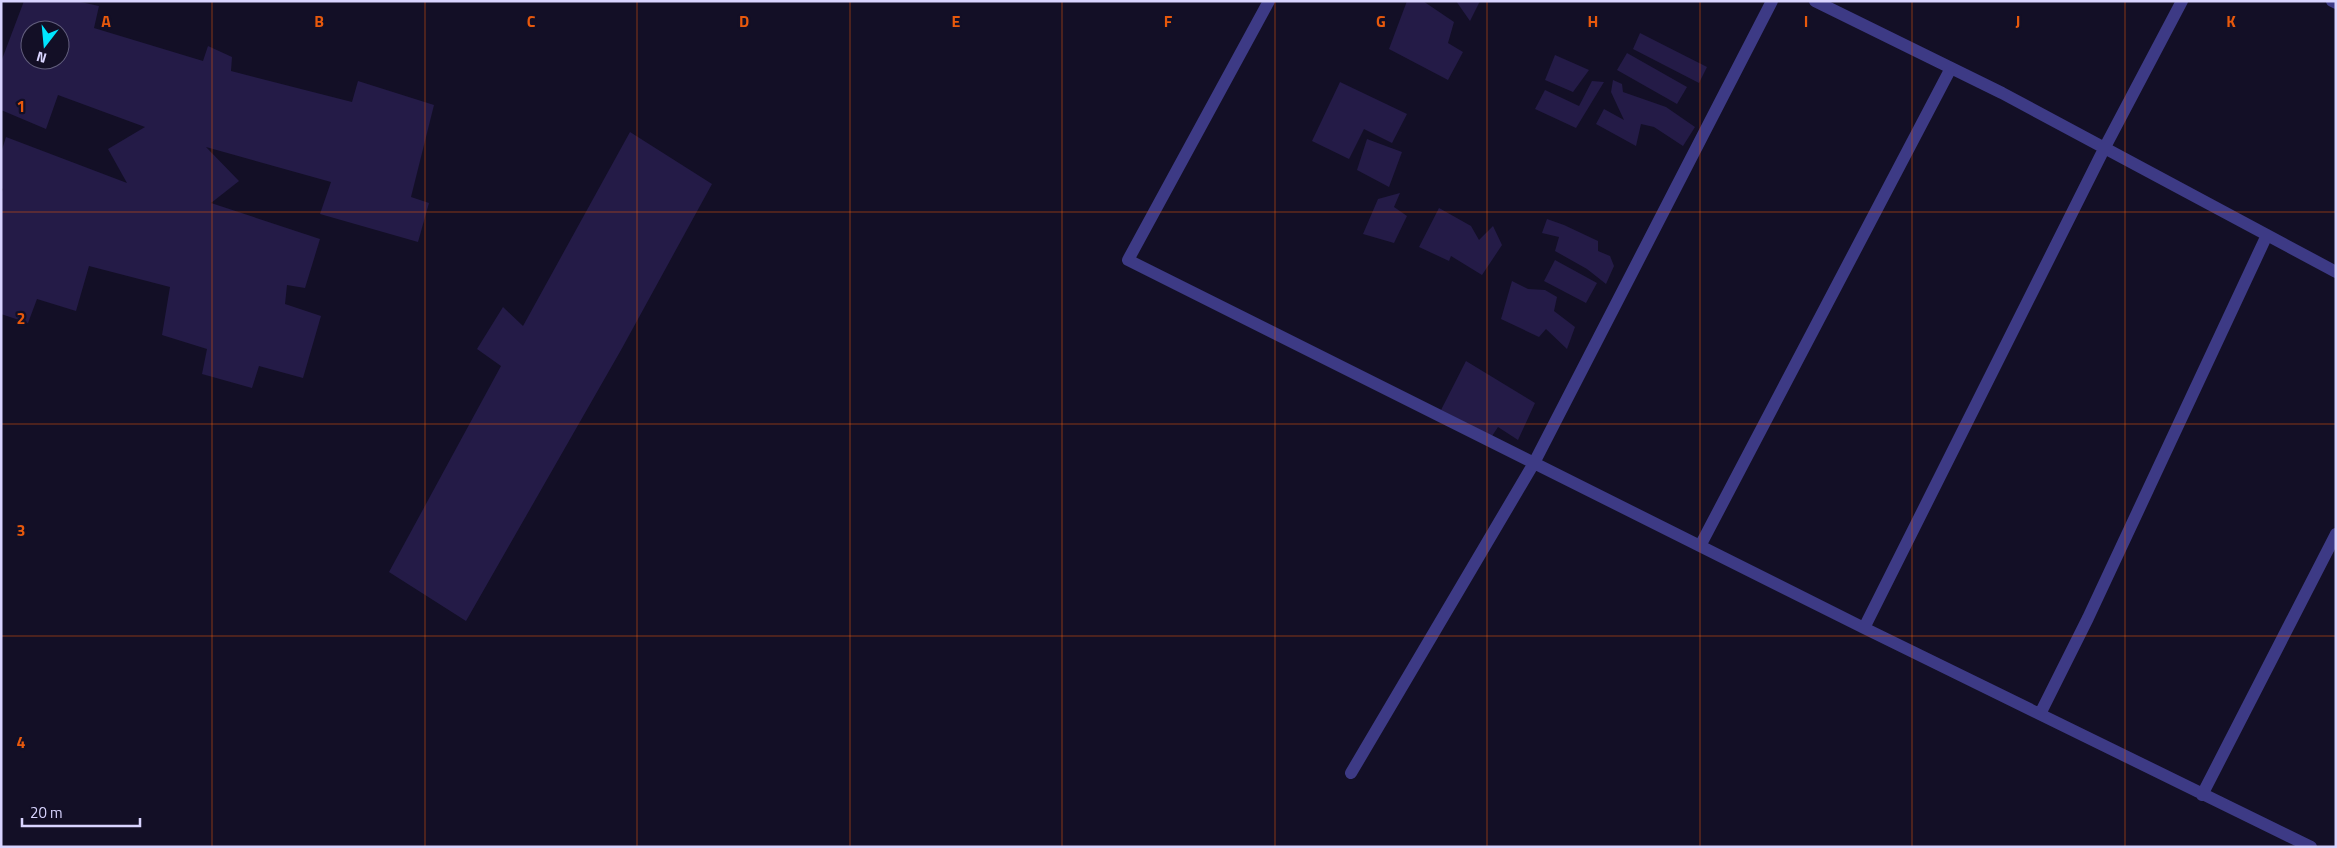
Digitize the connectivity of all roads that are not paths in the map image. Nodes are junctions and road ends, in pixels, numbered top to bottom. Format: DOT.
graph roads {
  1 [pos="1270,1"];
  2 [pos="1772,1"];
  3 [pos="1815,1"];
  4 [pos="2182,1"];
  5 [pos="2332,1"];
  6 [pos="2336,3"];
  7 [pos="1951,68"];
  8 [pos="2105,148"];
  9 [pos="2267,235"];
  10 [pos="2336,272"];
  11 [pos="1534,463"];
  12 [pos="2336,534"];
  13 [pos="1700,546"];
  14 [pos="1864,628"];
  15 [pos="2040,714"];
  16 [pos="1351,773"];
  17 [pos="2202,794"];
  18 [pos="2311,847"];
  1 -- 11 [label="street"];
  2 -- 11 [label="street"];
  3 -- 7 [label="street"];
  4 -- 8 [label="street"];
  5 -- 6 [label="street"];
  7 -- 8 [label="street"];
  7 -- 13 [label="street"];
  8 -- 9 [label="street"];
  8 -- 14 [label="street"];
  9 -- 10 [label="street"];
  9 -- 15 [label="street"];
  11 -- 13 [label="street"];
  11 -- 16 [label="street"];
  12 -- 17 [label="street"];
  13 -- 14 [label="street"];
  14 -- 15 [label="street"];
  15 -- 17 [label="street"];
  17 -- 18 [label="street"];
}
